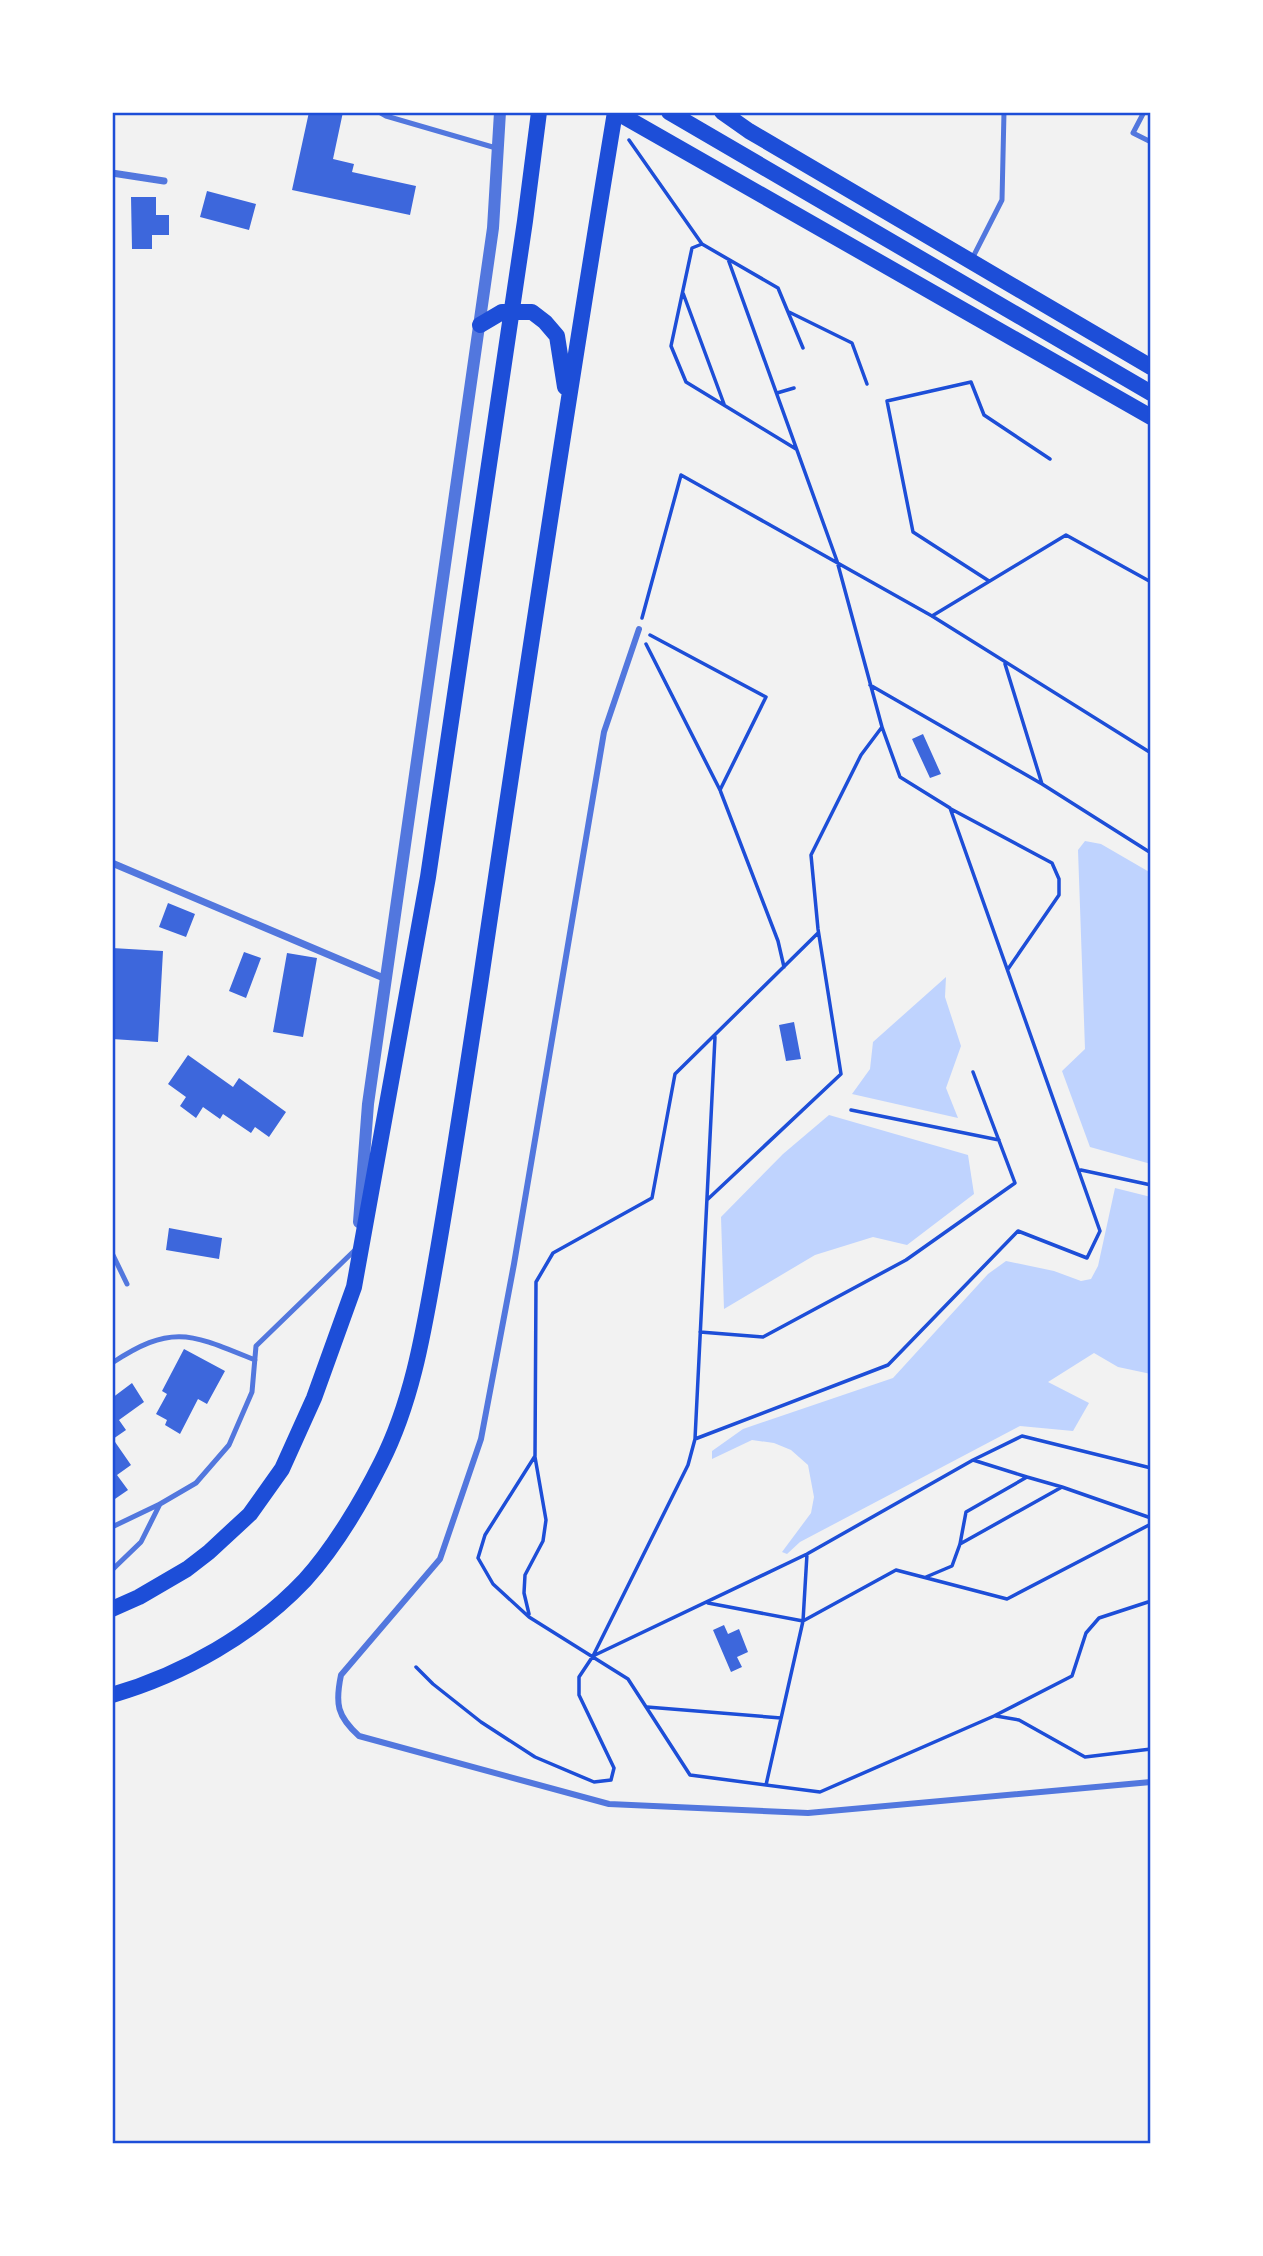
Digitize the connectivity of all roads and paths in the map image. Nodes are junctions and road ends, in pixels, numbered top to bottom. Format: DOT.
graph roads {
  1 [pos="379,112"];
  2 [pos="500,112"];
  3 [pos="539,112"];
  4 [pos="615,112"];
  5 [pos="669,112"];
  6 [pos="722,112"];
  7 [pos="1004,112"];
  8 [pos="1144,112"];
  9 [pos="625,131"];
  10 [pos="1151,142"];
  11 [pos="498,149"];
  12 [pos="112,173"];
  13 [pos="164,181"];
  14 [pos="702,244"];
  15 [pos="728,259"];
  16 [pos="971,262"];
  17 [pos="682,292"];
  18 [pos="788,311"];
  19 [pos="480,325"];
  20 [pos="803,348"];
  21 [pos="1151,367"];
  22 [pos="867,384"];
  23 [pos="794,387"];
  24 [pos="777,393"];
  25 [pos="1151,393"];
  26 [pos="567,403"];
  27 [pos="725,405"];
  28 [pos="1151,417"];
  29 [pos="798,450"];
  30 [pos="1050,459"];
  31 [pos="837,561"];
  32 [pos="989,581"];
  33 [pos="1151,582"];
  34 [pos="932,615"];
  35 [pos="639,629"];
  36 [pos="1004,662"];
  37 [pos="870,685"];
  38 [pos="882,727"];
  39 [pos="1151,753"];
  40 [pos="1042,783"];
  41 [pos="720,790"];
  42 [pos="950,808"];
  43 [pos="1151,853"];
  44 [pos="112,863"];
  45 [pos="818,933"];
  46 [pos="784,967"];
  47 [pos="1007,970"];
  48 [pos="386,979"];
  49 [pos="715,1035"];
  50 [pos="973,1072"];
  51 [pos="851,1110"];
  52 [pos="999,1140"];
  53 [pos="1080,1170"];
  54 [pos="1151,1185"];
  55 [pos="708,1199"];
  56 [pos="358,1247"];
  57 [pos="112,1253"];
  58 [pos="127,1284"];
  59 [pos="354,1287"];
  60 [pos="700,1332"];
  61 [pos="255,1360"];
  62 [pos="112,1363"];
  63 [pos="695,1439"];
  64 [pos="535,1456"];
  65 [pos="973,1460"];
  66 [pos="1151,1468"];
  67 [pos="1027,1477"];
  68 [pos="1062,1487"];
  69 [pos="160,1504"];
  70 [pos="1151,1518"];
  71 [pos="1151,1524"];
  72 [pos="112,1527"];
  73 [pos="960,1544"];
  74 [pos="807,1554"];
  75 [pos="112,1570"];
  76 [pos="926,1577"];
  77 [pos="706,1602"];
  78 [pos="1151,1603"];
  79 [pos="112,1609"];
  80 [pos="529,1616"];
  81 [pos="803,1621"];
  82 [pos="593,1656"];
  83 [pos="416,1667"];
  84 [pos="112,1695"];
  85 [pos="647,1707"];
  86 [pos="994,1716"];
  87 [pos="780,1718"];
  88 [pos="1151,1749"];
  89 [pos="1151,1782"];
  90 [pos="766,1785"];
  1 -- 11 [label="lane"];
  2 -- 11 [label="street"];
  3 -- 59 [label="main road"];
  4 -- 26 [label="main road"];
  4 -- 28 [label="main road"];
  5 -- 25 [label="main road"];
  6 -- 16 [label="main road"];
  7 -- 16 [label="lane"];
  8 -- 10 [label="lane"];
  9 -- 14 [label="path"];
  11 -- 19 [label="street"];
  12 -- 13 [label="street"];
  14 -- 15 [label="path"];
  14 -- 17 [label="path"];
  15 -- 18 [label="path"];
  15 -- 24 [label="path"];
  16 -- 21 [label="main road"];
  17 -- 27 [label="path"];
  17 -- 27 [label="path"];
  18 -- 20 [label="path"];
  18 -- 22 [label="path"];
  19 -- 26 [label="main road"];
  19 -- 48 [label="street"];
  23 -- 24 [label="path"];
  24 -- 29 [label="path"];
  26 -- 84 [label="main road"];
  27 -- 29 [label="path"];
  29 -- 31 [label="path"];
  30 -- 32 [label="path"];
  31 -- 34 [label="path"];
  31 -- 35 [label="path"];
  31 -- 37 [label="path"];
  32 -- 33 [label="path"];
  32 -- 34 [label="path"];
  34 -- 36 [label="path"];
  35 -- 41 [label="path"];
  35 -- 41 [label="path"];
  35 -- 89 [label="street"];
  36 -- 39 [label="path"];
  36 -- 40 [label="path"];
  37 -- 38 [label="path"];
  37 -- 40 [label="path"];
  38 -- 42 [label="path"];
  38 -- 45 [label="path"];
  40 -- 43 [label="path"];
  41 -- 46 [label="path"];
  42 -- 47 [label="path"];
  42 -- 47 [label="path"];
  44 -- 48 [label="street"];
  45 -- 46 [label="path"];
  45 -- 55 [label="path"];
  46 -- 49 [label="path"];
  47 -- 53 [label="path"];
  48 -- 56 [label="street"];
  49 -- 55 [label="path"];
  49 -- 64 [label="path"];
  50 -- 52 [label="path"];
  51 -- 52 [label="path"];
  52 -- 60 [label="path"];
  53 -- 54 [label="path"];
  53 -- 63 [label="path"];
  55 -- 60 [label="path"];
  56 -- 59 [label="street"];
  56 -- 61 [label="lane"];
  57 -- 58 [label="lane"];
  59 -- 79 [label="main road"];
  60 -- 63 [label="path"];
  61 -- 62 [label="lane"];
  61 -- 69 [label="lane"];
  63 -- 82 [label="path"];
  64 -- 80 [label="path"];
  64 -- 80 [label="path"];
  65 -- 66 [label="path"];
  65 -- 67 [label="path"];
  65 -- 74 [label="path"];
  67 -- 68 [label="path"];
  67 -- 73 [label="path"];
  68 -- 70 [label="path"];
  68 -- 73 [label="path"];
  69 -- 72 [label="lane"];
  69 -- 75 [label="lane"];
  71 -- 76 [label="path"];
  73 -- 76 [label="path"];
  74 -- 77 [label="path"];
  74 -- 81 [label="path"];
  76 -- 81 [label="path"];
  77 -- 81 [label="path"];
  77 -- 82 [label="path"];
  78 -- 86 [label="path"];
  80 -- 82 [label="path"];
  81 -- 87 [label="path"];
  82 -- 83 [label="path"];
  82 -- 85 [label="path"];
  85 -- 87 [label="path"];
  85 -- 90 [label="path"];
  86 -- 88 [label="path"];
  86 -- 90 [label="path"];
  87 -- 90 [label="path"];
}
